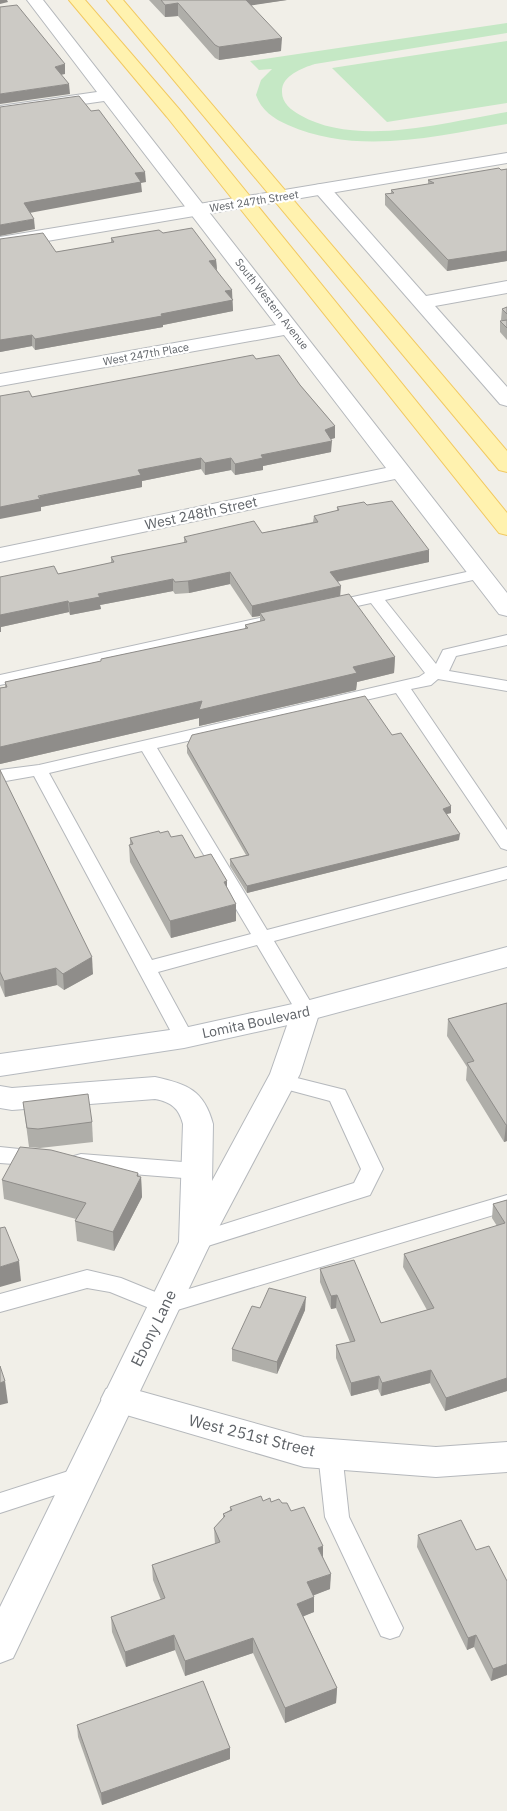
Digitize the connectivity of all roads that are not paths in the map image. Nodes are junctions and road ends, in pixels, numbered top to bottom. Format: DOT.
graph roads {
  1 [pos="76,0"];
  2 [pos="115,0"];
  3 [pos="31,4"];
  4 [pos="110,95"];
  5 [pos="0,111"];
  6 [pos="507,158"];
  7 [pos="322,189"];
  8 [pos="282,196"];
  9 [pos="243,202"];
  10 [pos="199,210"];
  11 [pos="0,243"];
  12 [pos="507,287"];
  13 [pos="420,303"];
  14 [pos="291,328"];
  15 [pos="0,380"];
  16 [pos="507,400"];
  17 [pos="507,465"];
  18 [pos="401,471"];
  19 [pos="507,528"];
  20 [pos="0,555"];
  21 [pos="480,574"];
  22 [pos="375,597"];
  23 [pos="507,609"];
  24 [pos="317,610"];
  25 [pos="288,616"];
  26 [pos="507,640"];
  27 [pos="435,674"];
  28 [pos="0,680"];
  29 [pos="507,686"];
  30 [pos="401,687"];
  31 [pos="147,745"];
  32 [pos="39,770"];
  33 [pos="0,776"];
  34 [pos="507,844"];
  35 [pos="507,873"];
  36 [pos="263,938"];
  37 [pos="507,957"];
  38 [pos="147,968"];
  39 [pos="306,1011"];
  40 [pos="184,1038"];
  41 [pos="0,1065"];
  42 [pos="281,1081"];
  43 [pos="0,1098"];
  44 [pos="0,1155"];
  45 [pos="196,1171"];
  46 [pos="507,1203"];
  47 [pos="195,1242"];
  48 [pos="0,1303"];
  49 [pos="164,1305"];
  50 [pos="118,1399"];
  51 [pos="330,1453"];
  52 [pos="507,1456"];
  53 [pos="81,1477"];
  54 [pos="0,1503"];
  55 [pos="390,1628"];
  56 [pos="0,1646"];
  1 -- 9 [label="main road"];
  2 -- 8 [label="main road"];
  3 -- 4 [label="street, South Western Avenue"];
  4 -- 5 [label="street"];
  4 -- 10 [label="street, South Western Avenue"];
  6 -- 7 [label="street, West 247th Street"];
  7 -- 8 [label="street, West 247th Street"];
  7 -- 13 [label="street"];
  8 -- 9 [label="street, West 247th Street"];
  8 -- 17 [label="main road"];
  9 -- 10 [label="street, West 247th Street"];
  9 -- 19 [label="main road"];
  10 -- 11 [label="street, West 247th Street"];
  10 -- 14 [label="street, South Western Avenue"];
  12 -- 13 [label="street"];
  13 -- 16 [label="street"];
  14 -- 15 [label="street, West 247th Place"];
  14 -- 18 [label="street, South Western Avenue"];
  18 -- 20 [label="street, West 248th Street"];
  18 -- 21 [label="street, South Western Avenue"];
  21 -- 22 [label="lane"];
  21 -- 23 [label="street, South Western Avenue"];
  22 -- 24 [label="lane"];
  22 -- 27 [label="lane"];
  25 -- 28 [label="lane"];
  26 -- 27 [label="lane"];
  27 -- 29 [label="lane"];
  27 -- 30 [label="lane"];
  30 -- 31 [label="lane"];
  30 -- 34 [label="lane"];
  31 -- 32 [label="lane"];
  31 -- 36 [label="lane"];
  32 -- 33 [label="lane"];
  32 -- 38 [label="lane"];
  35 -- 36 [label="lane"];
  36 -- 38 [label="lane"];
  36 -- 39 [label="lane"];
  37 -- 39 [label="street, Lomita Boulevard"];
  38 -- 40 [label="lane"];
  39 -- 40 [label="street, Lomita Boulevard"];
  39 -- 42 [label="street, Ebony Lane"];
  40 -- 41 [label="street, Lomita Boulevard"];
  42 -- 47 [label="street, Ebony Lane"];
  42 -- 47 [label="lane"];
  43 -- 45 [label="street"];
  44 -- 45 [label="lane"];
  45 -- 47 [label="street"];
  46 -- 49 [label="lane"];
  47 -- 49 [label="street, Ebony Lane"];
  48 -- 49 [label="lane"];
  49 -- 50 [label="street, Ebony Lane"];
  50 -- 51 [label="street, West 251st Street"];
  50 -- 53 [label="street, Ebony Lane"];
  51 -- 52 [label="street, West 251st Street"];
  51 -- 55 [label="lane"];
  53 -- 54 [label="lane"];
  53 -- 56 [label="street, Ebony Lane"];
}
